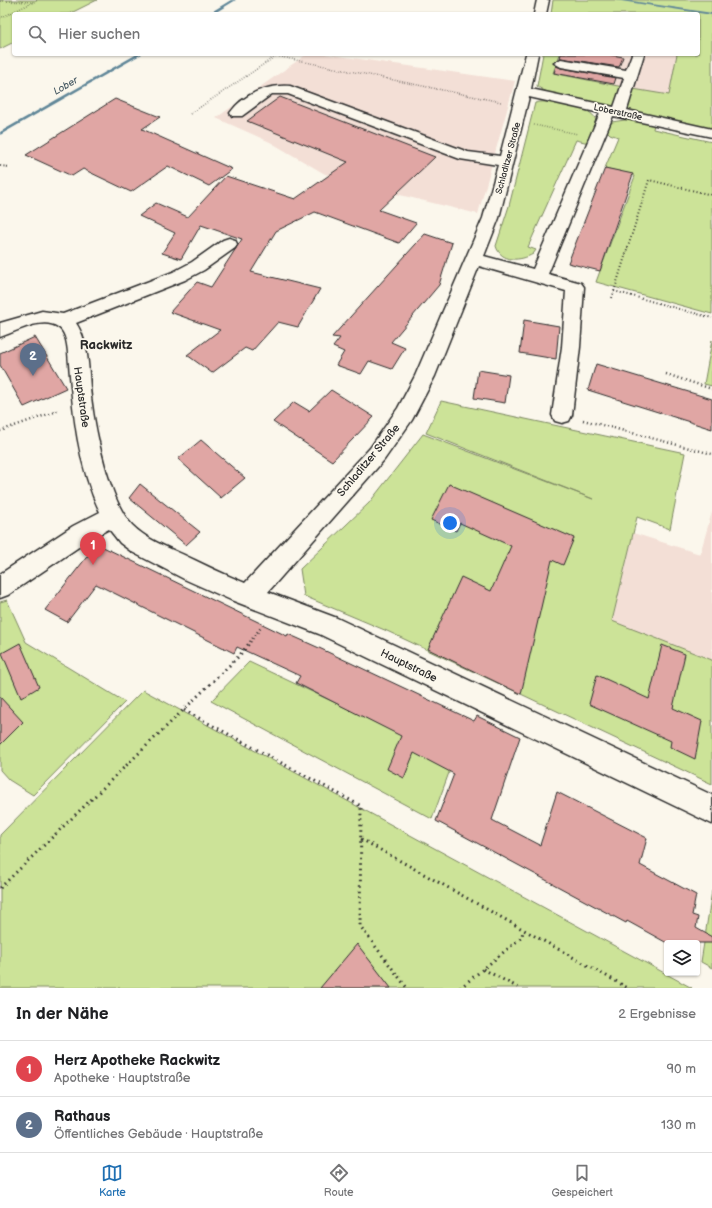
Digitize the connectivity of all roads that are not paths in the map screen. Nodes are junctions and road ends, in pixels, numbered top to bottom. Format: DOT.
graph roads {
  1 [pos="543,0"];
  2 [pos="540,12"];
  3 [pos="532,56"];
  4 [pos="636,56"];
  5 [pos="561,63"];
  6 [pos="632,75"];
  7 [pos="521,107"];
  8 [pos="613,111"];
  9 [pos="237,113"];
  10 [pos="712,133"];
  11 [pos="507,162"];
  12 [pos="230,244"];
  13 [pos="474,259"];
  14 [pos="538,277"];
  15 [pos="63,321"];
  16 [pos="0,330"];
  17 [pos="562,415"];
  18 [pos="113,516"];
  19 [pos="0,587"];
  20 [pos="249,596"];
  21 [pos="712,810"];
  1 -- 2 [label="street"];
  3 -- 7 [label="street, Schladitzer Straße"];
  4 -- 6 [label="street"];
  5 -- 6 [label="street"];
  6 -- 8 [label="street"];
  7 -- 8 [label="street, Loberstraße"];
  7 -- 11 [label="street, Schladitzer Straße"];
  8 -- 10 [label="street, Loberstraße"];
  8 -- 14 [label="street"];
  9 -- 11 [label="street"];
  11 -- 13 [label="street, Schladitzer Straße"];
  12 -- 15 [label="street"];
  13 -- 14 [label="street"];
  13 -- 20 [label="street, Schladitzer Straße"];
  14 -- 17 [label="street"];
  15 -- 16 [label="street"];
  15 -- 18 [label="street, Hauptstraße"];
  18 -- 19 [label="street"];
  18 -- 20 [label="street, Hauptstraße"];
  20 -- 21 [label="street, Hauptstraße"];
}
